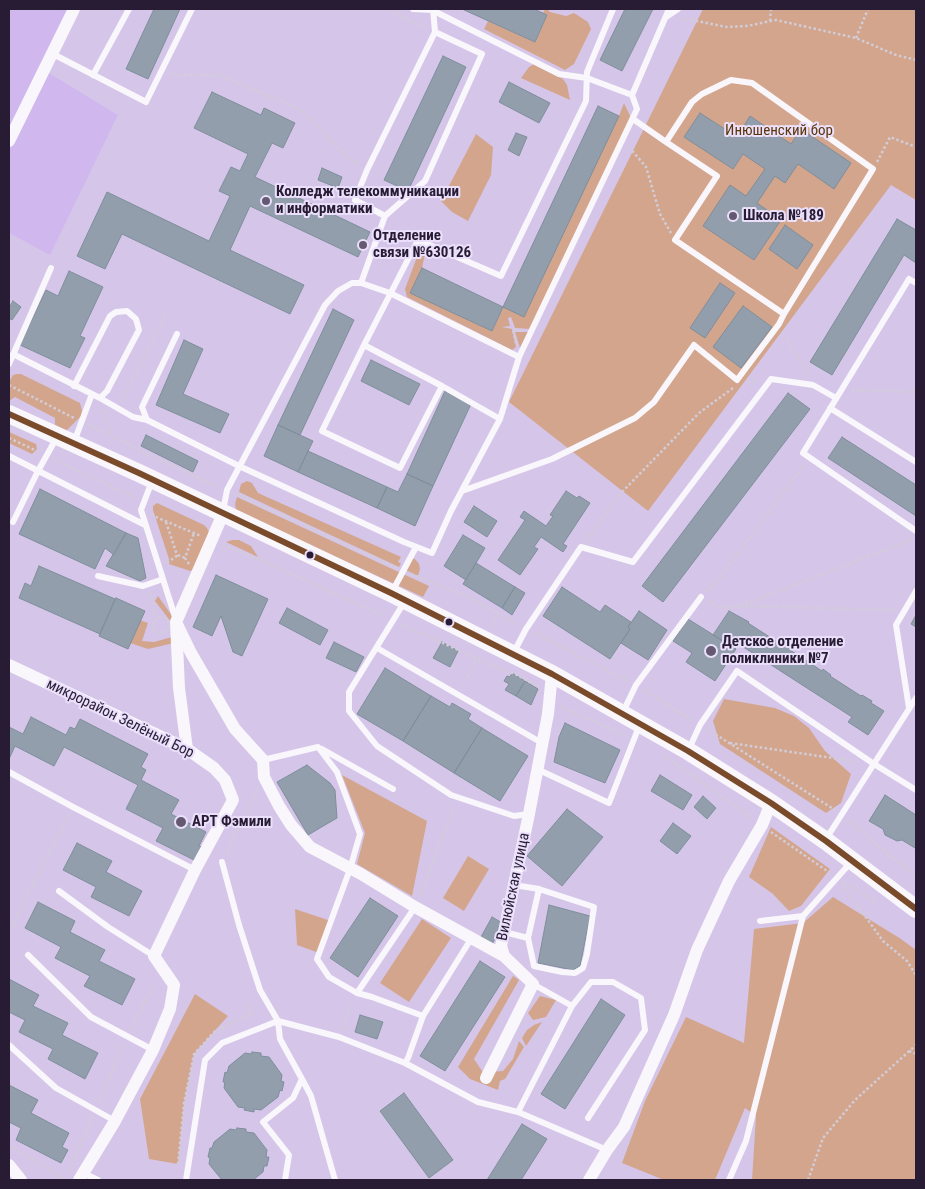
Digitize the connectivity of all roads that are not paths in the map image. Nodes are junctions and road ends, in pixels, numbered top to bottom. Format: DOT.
graph roads {
  1 [pos="74,9"];
  2 [pos="129,9"];
  3 [pos="192,9"];
  4 [pos="413,9"];
  5 [pos="432,9"];
  6 [pos="613,9"];
  7 [pos="678,9"];
  8 [pos="667,14"];
  9 [pos="435,32"];
  10 [pos="53,54"];
  11 [pos="93,75"];
  12 [pos="587,78"];
  13 [pos="632,95"];
  14 [pos="633,119"];
  15 [pos="9,141"];
  16 [pos="666,142"];
  17 [pos="385,216"];
  18 [pos="51,268"];
  19 [pos="361,283"];
  20 [pos="916,283"];
  21 [pos="390,293"];
  22 [pos="784,314"];
  23 [pos="177,334"];
  24 [pos="364,345"];
  25 [pos="13,354"];
  26 [pos="519,357"];
  27 [pos="9,364"];
  28 [pos="74,386"];
  29 [pos="442,386"];
  30 [pos="92,394"];
  31 [pos="100,398"];
  32 [pos="836,398"];
  33 [pos="830,408"];
  34 [pos="9,414"];
  35 [pos="500,419"];
  36 [pos="147,420"];
  37 [pos="65,440"];
  38 [pos="9,456"];
  39 [pos="916,462"];
  40 [pos="239,466"];
  41 [pos="38,471"];
  42 [pos="153,480"];
  43 [pos="462,491"];
  44 [pos="223,514"];
  45 [pos="13,522"];
  46 [pos="145,524"];
  47 [pos="916,531"];
  48 [pos="416,547"];
  49 [pos="98,576"];
  50 [pos="162,579"];
  51 [pos="916,592"];
  52 [pos="398,596"];
  53 [pos="701,597"];
  54 [pos="176,622"];
  55 [pos="377,648"];
  56 [pos="513,654"];
  57 [pos="9,665"];
  58 [pos="552,674"];
  59 [pos="916,698"];
  60 [pos="909,708"];
  61 [pos="623,713"];
  62 [pos="637,732"];
  63 [pos="542,743"];
  64 [pos="318,747"];
  65 [pos="186,749"];
  66 [pos="688,751"];
  67 [pos="262,760"];
  68 [pos="874,764"];
  69 [pos="538,769"];
  70 [pos="9,772"];
  71 [pos="393,789"];
  72 [pos="916,790"];
  73 [pos="771,803"];
  74 [pos="529,814"];
  75 [pos="826,840"];
  76 [pos="852,861"];
  77 [pos="222,862"];
  78 [pos="350,869"];
  79 [pos="195,870"];
  80 [pos="514,885"];
  81 [pos="539,890"];
  82 [pos="59,891"];
  83 [pos="416,907"];
  84 [pos="916,909"];
  85 [pos="803,916"];
  86 [pos="760,920"];
  87 [pos="504,932"];
  88 [pos="528,938"];
  89 [pos="471,939"];
  90 [pos="28,955"];
  91 [pos="154,956"];
  92 [pos="504,956"];
  93 [pos="533,984"];
  94 [pos="357,993"];
  95 [pos="572,1006"];
  96 [pos="423,1016"];
  97 [pos="278,1021"];
  98 [pos="9,1045"];
  99 [pos="153,1050"];
  100 [pos="405,1063"];
  101 [pos="486,1078"];
  102 [pos="302,1079"];
  103 [pos="518,1112"];
  104 [pos="588,1118"];
  105 [pos="115,1122"];
  106 [pos="607,1150"];
  107 [pos="9,1165"];
  108 [pos="81,1177"];
  109 [pos="21,1180"];
  110 [pos="98,1180"];
  111 [pos="186,1180"];
  112 [pos="285,1180"];
  113 [pos="335,1180"];
  114 [pos="589,1180"];
  115 [pos="729,1180"];
  1 -- 10 [label="street"];
  2 -- 11 [label="lane"];
  3 -- 11 [label="lane"];
  4 -- 5 [label="lane"];
  5 -- 9 [label="lane"];
  5 -- 12 [label="lane"];
  6 -- 12 [label="lane"];
  7 -- 8 [label="lane"];
  8 -- 13 [label="lane"];
  9 -- 17 [label="lane"];
  9 -- 17 [label="lane"];
  10 -- 11 [label="lane"];
  10 -- 15 [label="street"];
  12 -- 13 [label="lane"];
  12 -- 21 [label="lane"];
  13 -- 14 [label="lane"];
  14 -- 16 [label="lane"];
  14 -- 26 [label="lane"];
  16 -- 22 [label="lane"];
  16 -- 22 [label="lane"];
  17 -- 19 [label="lane"];
  18 -- 25 [label="lane"];
  19 -- 21 [label="lane"];
  19 -- 40 [label="lane"];
  20 -- 32 [label="lane"];
  21 -- 24 [label="lane"];
  21 -- 26 [label="lane"];
  22 -- 43 [label="lane"];
  23 -- 36 [label="lane"];
  24 -- 29 [label="lane"];
  24 -- 29 [label="lane"];
  25 -- 27 [label="lane"];
  25 -- 28 [label="lane"];
  26 -- 35 [label="lane"];
  28 -- 30 [label="lane"];
  28 -- 31 [label="lane"];
  29 -- 35 [label="lane"];
  30 -- 31 [label="lane"];
  30 -- 37 [label="lane"];
  31 -- 36 [label="lane"];
  32 -- 33 [label="lane"];
  32 -- 56 [label="lane"];
  33 -- 39 [label="lane"];
  33 -- 47 [label="lane"];
  34 -- 37 [label="main road"];
  35 -- 43 [label="lane"];
  36 -- 40 [label="lane"];
  37 -- 41 [label="lane"];
  37 -- 42 [label="main road"];
  38 -- 41 [label="lane"];
  40 -- 44 [label="lane"];
  40 -- 48 [label="lane"];
  41 -- 45 [label="lane"];
  41 -- 46 [label="lane"];
  42 -- 44 [label="main road"];
  42 -- 46 [label="lane"];
  43 -- 48 [label="lane"];
  44 -- 52 [label="main road"];
  44 -- 54 [label="street"];
  46 -- 50 [label="lane"];
  48 -- 52 [label="lane"];
  49 -- 50 [label="lane"];
  50 -- 54 [label="lane"];
  51 -- 60 [label="lane"];
  52 -- 55 [label="lane"];
  52 -- 56 [label="main road"];
  53 -- 61 [label="lane"];
  54 -- 65 [label="street"];
  54 -- 67 [label="street"];
  55 -- 63 [label="lane"];
  55 -- 74 [label="lane"];
  56 -- 58 [label="main road"];
  57 -- 65 [label="street, микрорайон Зелёный Бор"];
  58 -- 61 [label="main road"];
  58 -- 63 [label="street, Вилюйская улица"];
  59 -- 60 [label="lane"];
  60 -- 68 [label="lane"];
  61 -- 62 [label="main road"];
  62 -- 66 [label="main road"];
  62 -- 69 [label="lane"];
  63 -- 69 [label="street, Вилюйская улица"];
  64 -- 67 [label="lane"];
  64 -- 71 [label="lane"];
  64 -- 78 [label="lane"];
  65 -- 79 [label="street, микрорайон Зелёный Бор"];
  66 -- 68 [label="lane"];
  66 -- 73 [label="main road"];
  67 -- 78 [label="street"];
  68 -- 72 [label="lane"];
  68 -- 75 [label="lane"];
  69 -- 74 [label="street, Вилюйская улица"];
  70 -- 79 [label="lane"];
  73 -- 75 [label="main road"];
  73 -- 106 [label="street"];
  74 -- 80 [label="street, Вилюйская улица"];
  75 -- 76 [label="main road"];
  76 -- 84 [label="main road"];
  76 -- 85 [label="lane"];
  77 -- 97 [label="lane"];
  78 -- 83 [label="street"];
  78 -- 94 [label="lane"];
  79 -- 91 [label="street, микрорайон Зелёный Бор"];
  80 -- 81 [label="lane"];
  80 -- 87 [label="street, Вилюйская улица"];
  81 -- 88 [label="lane"];
  81 -- 88 [label="lane"];
  82 -- 91 [label="lane"];
  83 -- 89 [label="street"];
  83 -- 94 [label="lane"];
  85 -- 86 [label="lane"];
  85 -- 115 [label="lane"];
  87 -- 88 [label="lane"];
  87 -- 92 [label="street, Вилюйская улица"];
  89 -- 92 [label="street"];
  89 -- 96 [label="lane"];
  90 -- 99 [label="lane"];
  91 -- 99 [label="street"];
  92 -- 93 [label="street, Вилюйская улица"];
  93 -- 95 [label="lane"];
  93 -- 101 [label="street"];
  94 -- 96 [label="lane"];
  95 -- 103 [label="lane"];
  95 -- 104 [label="lane"];
  96 -- 100 [label="lane"];
  97 -- 100 [label="lane"];
  97 -- 102 [label="lane"];
  97 -- 111 [label="lane"];
  98 -- 105 [label="lane"];
  99 -- 105 [label="street"];
  100 -- 103 [label="lane"];
  102 -- 112 [label="lane"];
  102 -- 113 [label="lane"];
  103 -- 106 [label="lane"];
  105 -- 108 [label="street"];
  106 -- 114 [label="street"];
  107 -- 109 [label="street"];
  108 -- 110 [label="lane"];
}
